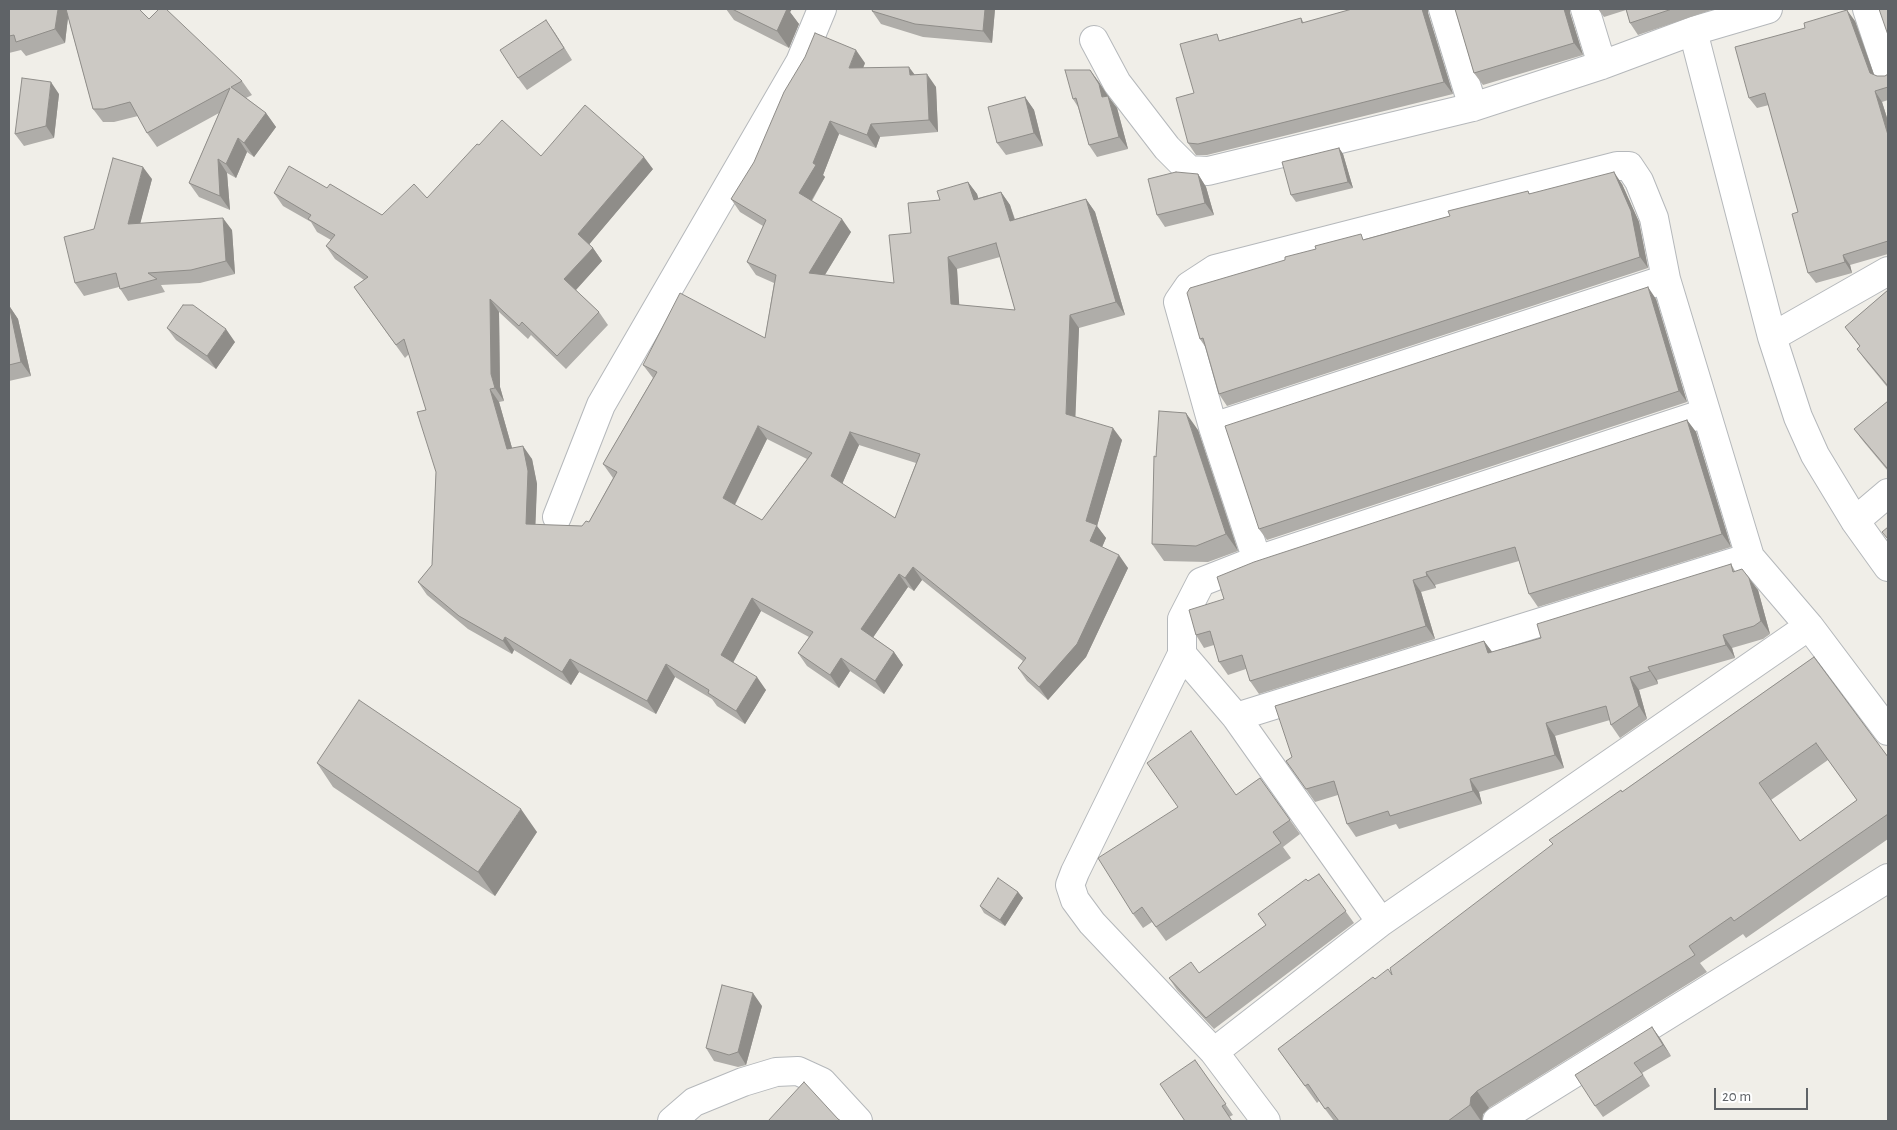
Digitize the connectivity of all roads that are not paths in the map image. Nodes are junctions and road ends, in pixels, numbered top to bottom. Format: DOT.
graph roads {
  1 [pos="822,9"];
  2 [pos="1443,9"];
  3 [pos="1585,9"];
  4 [pos="1768,9"];
  5 [pos="1867,9"];
  6 [pos="1725,15"];
  7 [pos="1692,31"];
  8 [pos="1094,40"];
  9 [pos="1602,65"];
  10 [pos="1888,72"];
  11 [pos="1473,107"];
  12 [pos="1888,271"];
  13 [pos="1666,279"];
  14 [pos="1772,337"];
  15 [pos="1705,413"];
  16 [pos="1213,427"];
  17 [pos="1888,492"];
  18 [pos="556,517"];
  19 [pos="1855,521"];
  20 [pos="1750,557"];
  21 [pos="1257,560"];
  22 [pos="1888,567"];
  23 [pos="1809,626"];
  24 [pos="1182,654"];
  25 [pos="1236,717"];
  26 [pos="1888,732"];
  27 [pos="1888,878"];
  28 [pos="1381,922"];
  29 [pos="1214,1052"];
  30 [pos="672,1121"];
  31 [pos="858,1121"];
  32 [pos="1266,1121"];
  33 [pos="1497,1121"];
  1 -- 18 [label="street"];
  2 -- 11 [label="street"];
  3 -- 9 [label="street"];
  4 -- 6 [label="street"];
  5 -- 10 [label="street"];
  6 -- 7 [label="street"];
  7 -- 9 [label="street"];
  7 -- 14 [label="street"];
  8 -- 11 [label="street"];
  9 -- 11 [label="street"];
  12 -- 14 [label="street"];
  13 -- 15 [label="street"];
  13 -- 16 [label="street"];
  13 -- 16 [label="street"];
  14 -- 19 [label="street"];
  15 -- 20 [label="street"];
  15 -- 21 [label="street"];
  16 -- 21 [label="street"];
  17 -- 19 [label="street"];
  19 -- 22 [label="street"];
  20 -- 23 [label="street"];
  20 -- 25 [label="street"];
  21 -- 24 [label="street"];
  23 -- 26 [label="street"];
  23 -- 28 [label="street"];
  24 -- 25 [label="street"];
  24 -- 29 [label="street"];
  25 -- 28 [label="street"];
  27 -- 33 [label="street"];
  28 -- 29 [label="street"];
  29 -- 32 [label="street"];
  30 -- 31 [label="street"];
}
